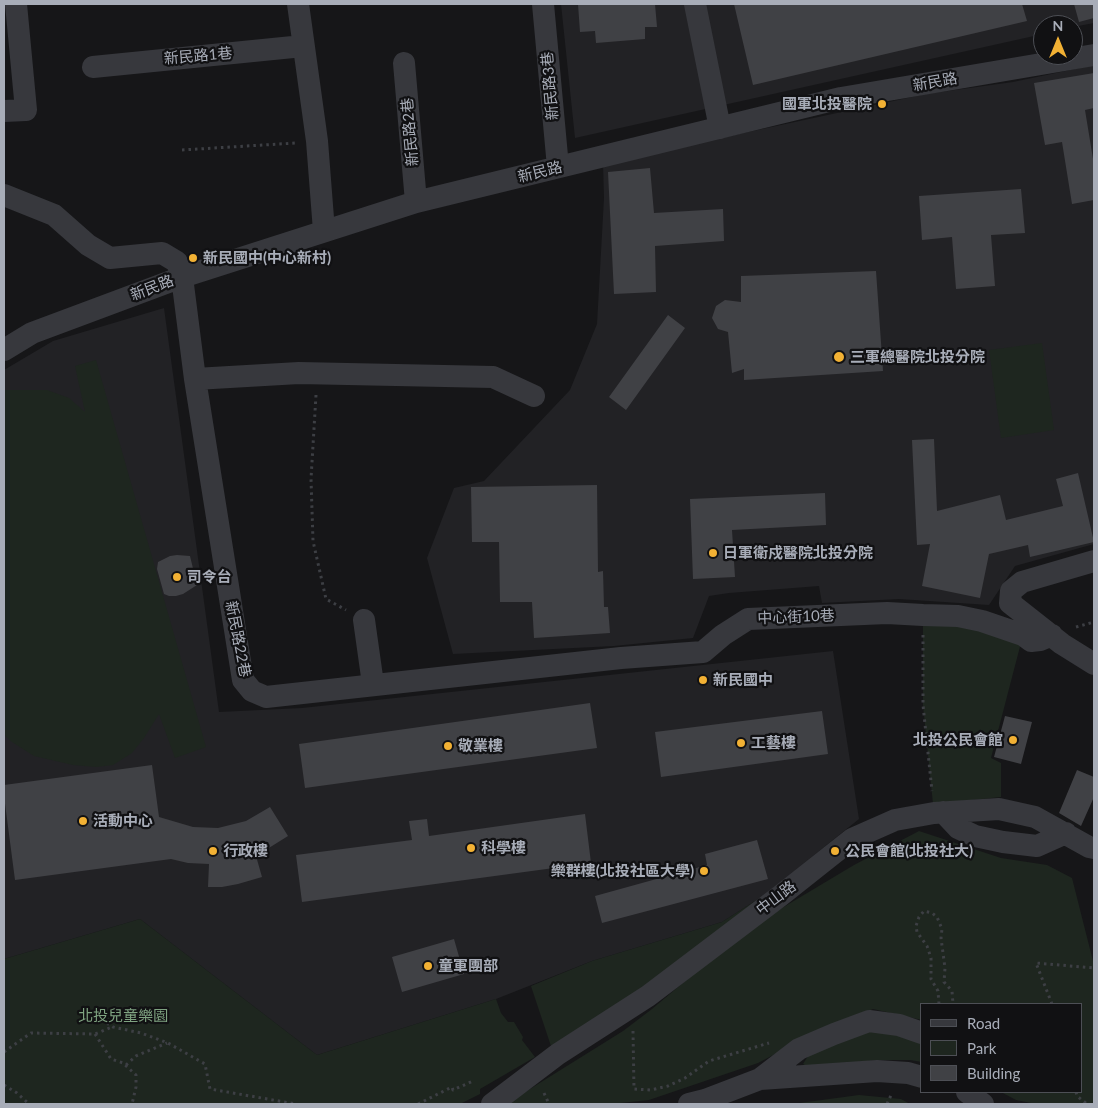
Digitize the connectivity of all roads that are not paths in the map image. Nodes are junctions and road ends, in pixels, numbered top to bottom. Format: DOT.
graph roads {
  1 [pos="16,4"];
  2 [pos="298,4"];
  3 [pos="543,4"];
  4 [pos="695,4"];
  5 [pos="303,46"];
  6 [pos="1094,55"];
  7 [pos="404,62"];
  8 [pos="93,66"];
  9 [pos="4,111"];
  10 [pos="720,128"];
  11 [pos="558,167"];
  12 [pos="4,195"];
  13 [pos="416,202"];
  14 [pos="324,231"];
  15 [pos="182,277"];
  16 [pos="4,350"];
  17 [pos="196,379"];
  18 [pos="534,396"];
  19 [pos="1094,561"];
  20 [pos="364,620"];
  21 [pos="1052,635"];
  22 [pos="621,658"];
  23 [pos="1094,664"];
  24 [pos="373,684"];
  25 [pos="938,805"];
  26 [pos="1066,833"];
  27 [pos="1094,848"];
  28 [pos="920,1032"];
  29 [pos="920,1076"];
  30 [pos="760,1079"];
  31 [pos="968,1093"];
  32 [pos="492,1104"];
  33 [pos="689,1104"];
  34 [pos="983,1104"];
  1 -- 9 [label="street"];
  2 -- 5 [label="street"];
  3 -- 11 [label="street, 新民路3巷"];
  4 -- 10 [label="street"];
  5 -- 8 [label="street, 新民路1巷"];
  5 -- 14 [label="street"];
  6 -- 10 [label="street, 新民路"];
  7 -- 13 [label="street, 新民路2巷"];
  10 -- 11 [label="street, 新民路"];
  11 -- 13 [label="street, 新民路"];
  12 -- 15 [label="street"];
  13 -- 14 [label="street, 新民路"];
  14 -- 15 [label="street, 新民路"];
  15 -- 16 [label="street, 新民路"];
  15 -- 17 [label="street, 新民路22巷"];
  17 -- 18 [label="street"];
  17 -- 24 [label="street, 新民路22巷"];
  19 -- 21 [label="street"];
  20 -- 24 [label="street"];
  21 -- 22 [label="street, 中心街10巷"];
  21 -- 23 [label="street"];
  22 -- 24 [label="street, 新民路22巷"];
  25 -- 26 [label="street, 中山路"];
  25 -- 26 [label="street"];
  25 -- 32 [label="street, 中山路"];
  26 -- 27 [label="street, 中山路"];
  28 -- 30 [label="street"];
  29 -- 30 [label="street"];
  30 -- 33 [label="street"];
  31 -- 34 [label="street"];
}
